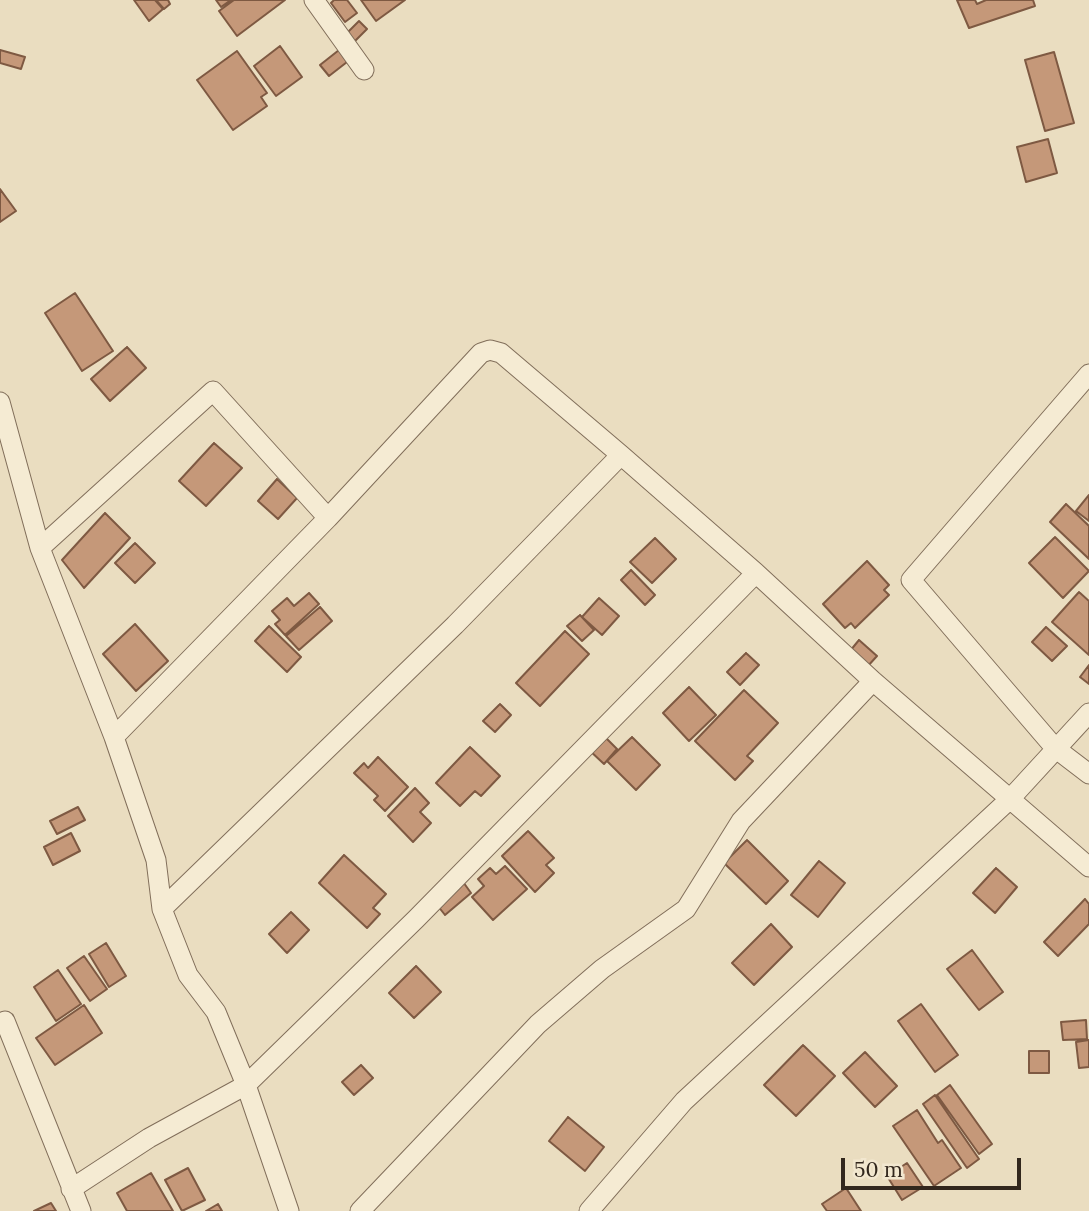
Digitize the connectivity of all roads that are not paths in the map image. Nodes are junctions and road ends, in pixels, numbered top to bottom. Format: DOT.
graph roads {
  1 [pos="314,0"];
  2 [pos="364,70"];
  3 [pos="1089,374"];
  4 [pos="0,402"];
  5 [pos="621,455"];
  6 [pos="328,518"];
  7 [pos="40,548"];
  8 [pos="756,573"];
  9 [pos="873,681"];
  10 [pos="1089,713"];
  11 [pos="114,737"];
  12 [pos="1055,748"];
  13 [pos="1089,774"];
  14 [pos="1010,799"];
  15 [pos="1089,867"];
  16 [pos="162,909"];
  17 [pos="5,1021"];
  18 [pos="246,1085"];
  19 [pos="71,1189"];
  20 [pos="80,1211"];
  21 [pos="289,1211"];
  22 [pos="360,1211"];
  23 [pos="589,1211"];
  1 -- 2 [label="street"];
  3 -- 12 [label="street"];
  4 -- 7 [label="street"];
  5 -- 6 [label="street"];
  5 -- 8 [label="street"];
  5 -- 16 [label="street"];
  6 -- 7 [label="street"];
  6 -- 11 [label="street"];
  7 -- 11 [label="street"];
  8 -- 9 [label="street"];
  8 -- 18 [label="street"];
  9 -- 14 [label="street"];
  9 -- 22 [label="street"];
  10 -- 12 [label="street"];
  11 -- 16 [label="street"];
  12 -- 13 [label="street"];
  12 -- 14 [label="street"];
  14 -- 15 [label="street"];
  14 -- 23 [label="street"];
  16 -- 18 [label="street"];
  17 -- 19 [label="street"];
  18 -- 19 [label="street"];
  18 -- 21 [label="street"];
  19 -- 20 [label="street"];
}
